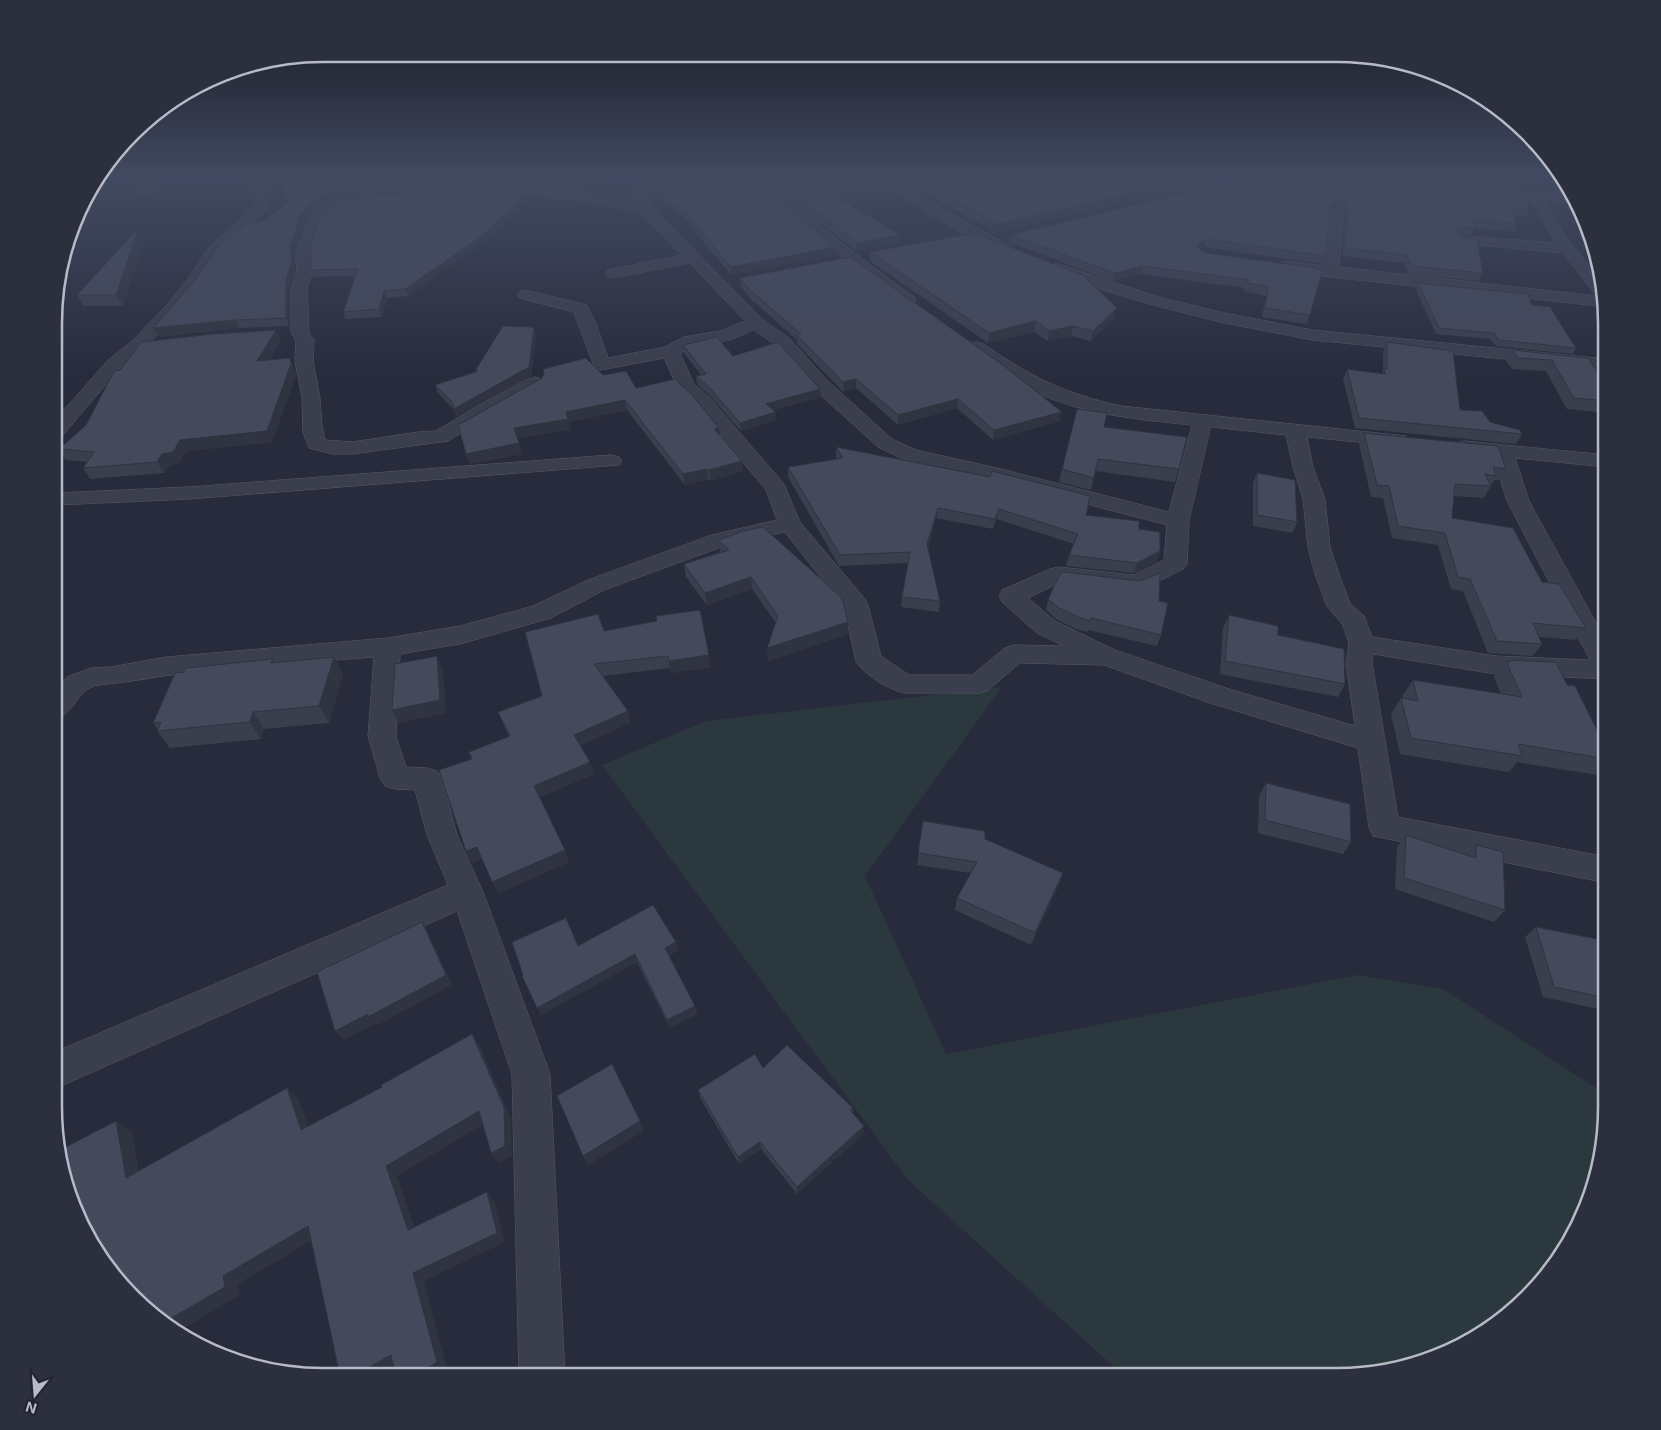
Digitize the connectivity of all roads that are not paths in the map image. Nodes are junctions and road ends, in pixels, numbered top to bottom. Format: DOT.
graph roads {
  1 [pos="223,243"];
  2 [pos="307,243"];
  3 [pos="678,243"];
  4 [pos="833,243"];
  5 [pos="993,243"];
  6 [pos="1334,243"];
  7 [pos="1494,243"];
  8 [pos="1563,243"];
  9 [pos="1569,249"];
  10 [pos="871,254"];
  11 [pos="1024,256"];
  12 [pos="693,258"];
  13 [pos="852,258"];
  14 [pos="833,262"];
  15 [pos="1042,264"];
  16 [pos="1269,264"];
  17 [pos="613,272"];
  18 [pos="1331,272"];
  19 [pos="738,280"];
  20 [pos="1595,282"];
  21 [pos="719,284"];
  22 [pos="525,295"];
  23 [pos="1597,301"];
  24 [pos="922,310"];
  25 [pos="756,322"];
  26 [pos="960,336"];
  27 [pos="164,343"];
  28 [pos="137,346"];
  29 [pos="670,351"];
  30 [pos="1598,363"];
  31 [pos="536,382"];
  32 [pos="1203,420"];
  33 [pos="62,424"];
  34 [pos="1295,429"];
  35 [pos="1413,442"];
  36 [pos="1443,445"];
  37 [pos="1502,451"];
  38 [pos="1598,460"];
  39 [pos="612,461"];
  40 [pos="305,465"];
  41 [pos="62,500"];
  42 [pos="1178,521"];
  43 [pos="790,524"];
  44 [pos="1362,644"];
  45 [pos="388,647"];
  46 [pos="1598,651"];
  47 [pos="1106,656"];
  48 [pos="1598,668"];
  49 [pos="62,701"];
  50 [pos="1371,740"];
  51 [pos="1598,868"];
  52 [pos="467,892"];
  53 [pos="62,1068"];
  54 [pos="542,1368"];
  1 -- 28 [label="street"];
  2 -- 40 [label="street"];
  3 -- 12 [label="street"];
  4 -- 13 [label="street"];
  5 -- 11 [label="street"];
  6 -- 18 [label="street"];
  7 -- 9 [label="street"];
  8 -- 9 [label="street"];
  9 -- 20 [label="street"];
  10 -- 13 [label="street"];
  12 -- 17 [label="street"];
  12 -- 21 [label="street"];
  13 -- 14 [label="street"];
  13 -- 24 [label="street"];
  15 -- 30 [label="street"];
  16 -- 18 [label="street"];
  18 -- 23 [label="street"];
  19 -- 21 [label="street"];
  21 -- 25 [label="street"];
  22 -- 29 [label="street"];
  25 -- 29 [label="street"];
  25 -- 42 [label="street"];
  26 -- 32 [label="street"];
  27 -- 28 [label="street"];
  28 -- 33 [label="street"];
  29 -- 43 [label="street"];
  31 -- 40 [label="street"];
  32 -- 34 [label="street"];
  32 -- 42 [label="street"];
  34 -- 35 [label="street"];
  34 -- 44 [label="street"];
  36 -- 37 [label="street"];
  37 -- 38 [label="street"];
  37 -- 46 [label="street"];
  39 -- 40 [label="street"];
  40 -- 41 [label="street"];
  42 -- 47 [label="street"];
  43 -- 45 [label="street"];
  43 -- 47 [label="street"];
  44 -- 48 [label="street"];
  44 -- 50 [label="street"];
  45 -- 49 [label="street"];
  45 -- 52 [label="street"];
  47 -- 50 [label="street"];
  50 -- 51 [label="street"];
  52 -- 53 [label="street"];
  52 -- 54 [label="street"];
}
